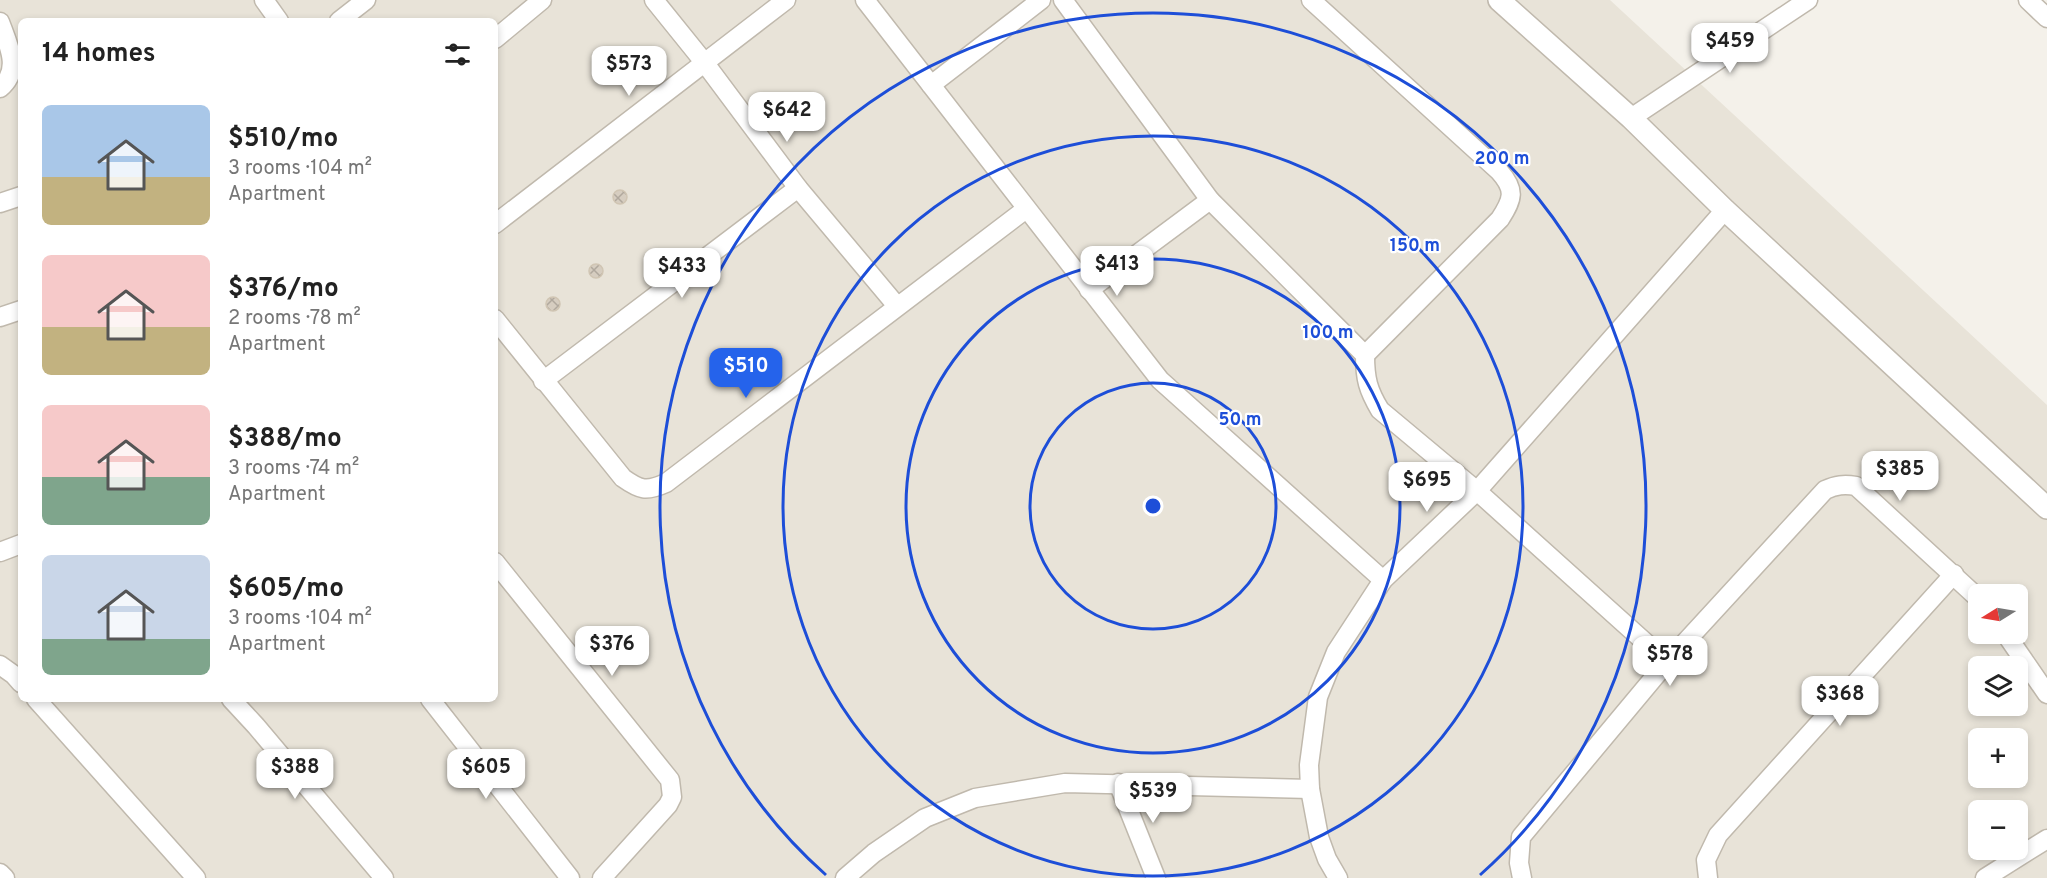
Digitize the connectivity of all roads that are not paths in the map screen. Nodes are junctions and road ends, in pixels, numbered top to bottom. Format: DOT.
graph roads {
  1 [pos="264,0"];
  2 [pos="366,0"];
  3 [pos="542,0"];
  4 [pos="654,0"];
  5 [pos="786,0"];
  6 [pos="865,0"];
  7 [pos="1041,0"];
  8 [pos="1063,0"];
  9 [pos="1311,0"];
  10 [pos="1499,0"];
  11 [pos="1808,0"];
  12 [pos="2034,2"];
  13 [pos="277,18"];
  14 [pos="343,18"];
  15 [pos="2047,18"];
  16 [pos="0,22"];
  17 [pos="498,37"];
  18 [pos="704,62"];
  19 [pos="931,85"];
  20 [pos="0,88"];
  21 [pos="1631,118"];
  22 [pos="798,188"];
  23 [pos="18,197"];
  24 [pos="1210,200"];
  25 [pos="0,203"];
  26 [pos="1026,209"];
  27 [pos="1725,210"];
  28 [pos="498,222"];
  29 [pos="1089,290"];
  30 [pos="897,306"];
  31 [pos="18,311"];
  32 [pos="0,317"];
  33 [pos="498,323"];
  34 [pos="1365,356"];
  35 [pos="543,381"];
  36 [pos="1477,491"];
  37 [pos="2047,508"];
  38 [pos="18,545"];
  39 [pos="0,552"];
  40 [pos="498,565"];
  41 [pos="1954,574"];
  42 [pos="1383,580"];
  43 [pos="1968,587"];
  44 [pos="2013,644"];
  45 [pos="1668,662"];
  46 [pos="0,665"];
  47 [pos="18,680"];
  48 [pos="2047,694"];
  49 [pos="39,702"];
  50 [pos="234,702"];
  51 [pos="432,702"];
  52 [pos="1118,783"];
  53 [pos="1310,789"];
  54 [pos="2047,838"];
  55 [pos="0,873"];
  56 [pos="5,878"];
  57 [pos="196,878"];
  58 [pos="384,878"];
  59 [pos="570,878"];
  60 [pos="602,878"];
  61 [pos="845,878"];
  62 [pos="1156,878"];
  63 [pos="1338,878"];
  64 [pos="1522,878"];
  65 [pos="1708,878"];
  66 [pos="1985,878"];
  1 -- 13 [label="street"];
  2 -- 14 [label="street"];
  3 -- 17 [label="street"];
  4 -- 18 [label="street"];
  5 -- 18 [label="street"];
  6 -- 19 [label="street"];
  7 -- 19 [label="street"];
  8 -- 24 [label="street"];
  9 -- 34 [label="street"];
  10 -- 21 [label="street"];
  11 -- 21 [label="street"];
  12 -- 15 [label="street"];
  16 -- 20 [label="street"];
  18 -- 22 [label="street"];
  18 -- 28 [label="street"];
  19 -- 26 [label="street"];
  21 -- 27 [label="street"];
  22 -- 30 [label="street"];
  22 -- 35 [label="street"];
  23 -- 25 [label="street"];
  24 -- 29 [label="street"];
  24 -- 34 [label="street"];
  26 -- 29 [label="street"];
  26 -- 30 [label="street"];
  27 -- 36 [label="street"];
  27 -- 37 [label="street"];
  29 -- 42 [label="street"];
  30 -- 35 [label="street"];
  31 -- 32 [label="street"];
  33 -- 35 [label="street"];
  34 -- 36 [label="street"];
  36 -- 42 [label="street"];
  36 -- 45 [label="street"];
  38 -- 39 [label="street"];
  40 -- 60 [label="street"];
  41 -- 43 [label="street"];
  41 -- 45 [label="street"];
  41 -- 65 [label="street"];
  42 -- 53 [label="street"];
  44 -- 48 [label="street"];
  45 -- 64 [label="street"];
  46 -- 47 [label="street"];
  49 -- 57 [label="street"];
  50 -- 58 [label="street"];
  51 -- 59 [label="street"];
  52 -- 53 [label="street"];
  52 -- 61 [label="street"];
  52 -- 62 [label="street"];
  53 -- 63 [label="street"];
  54 -- 66 [label="street"];
  55 -- 56 [label="street"];
}
